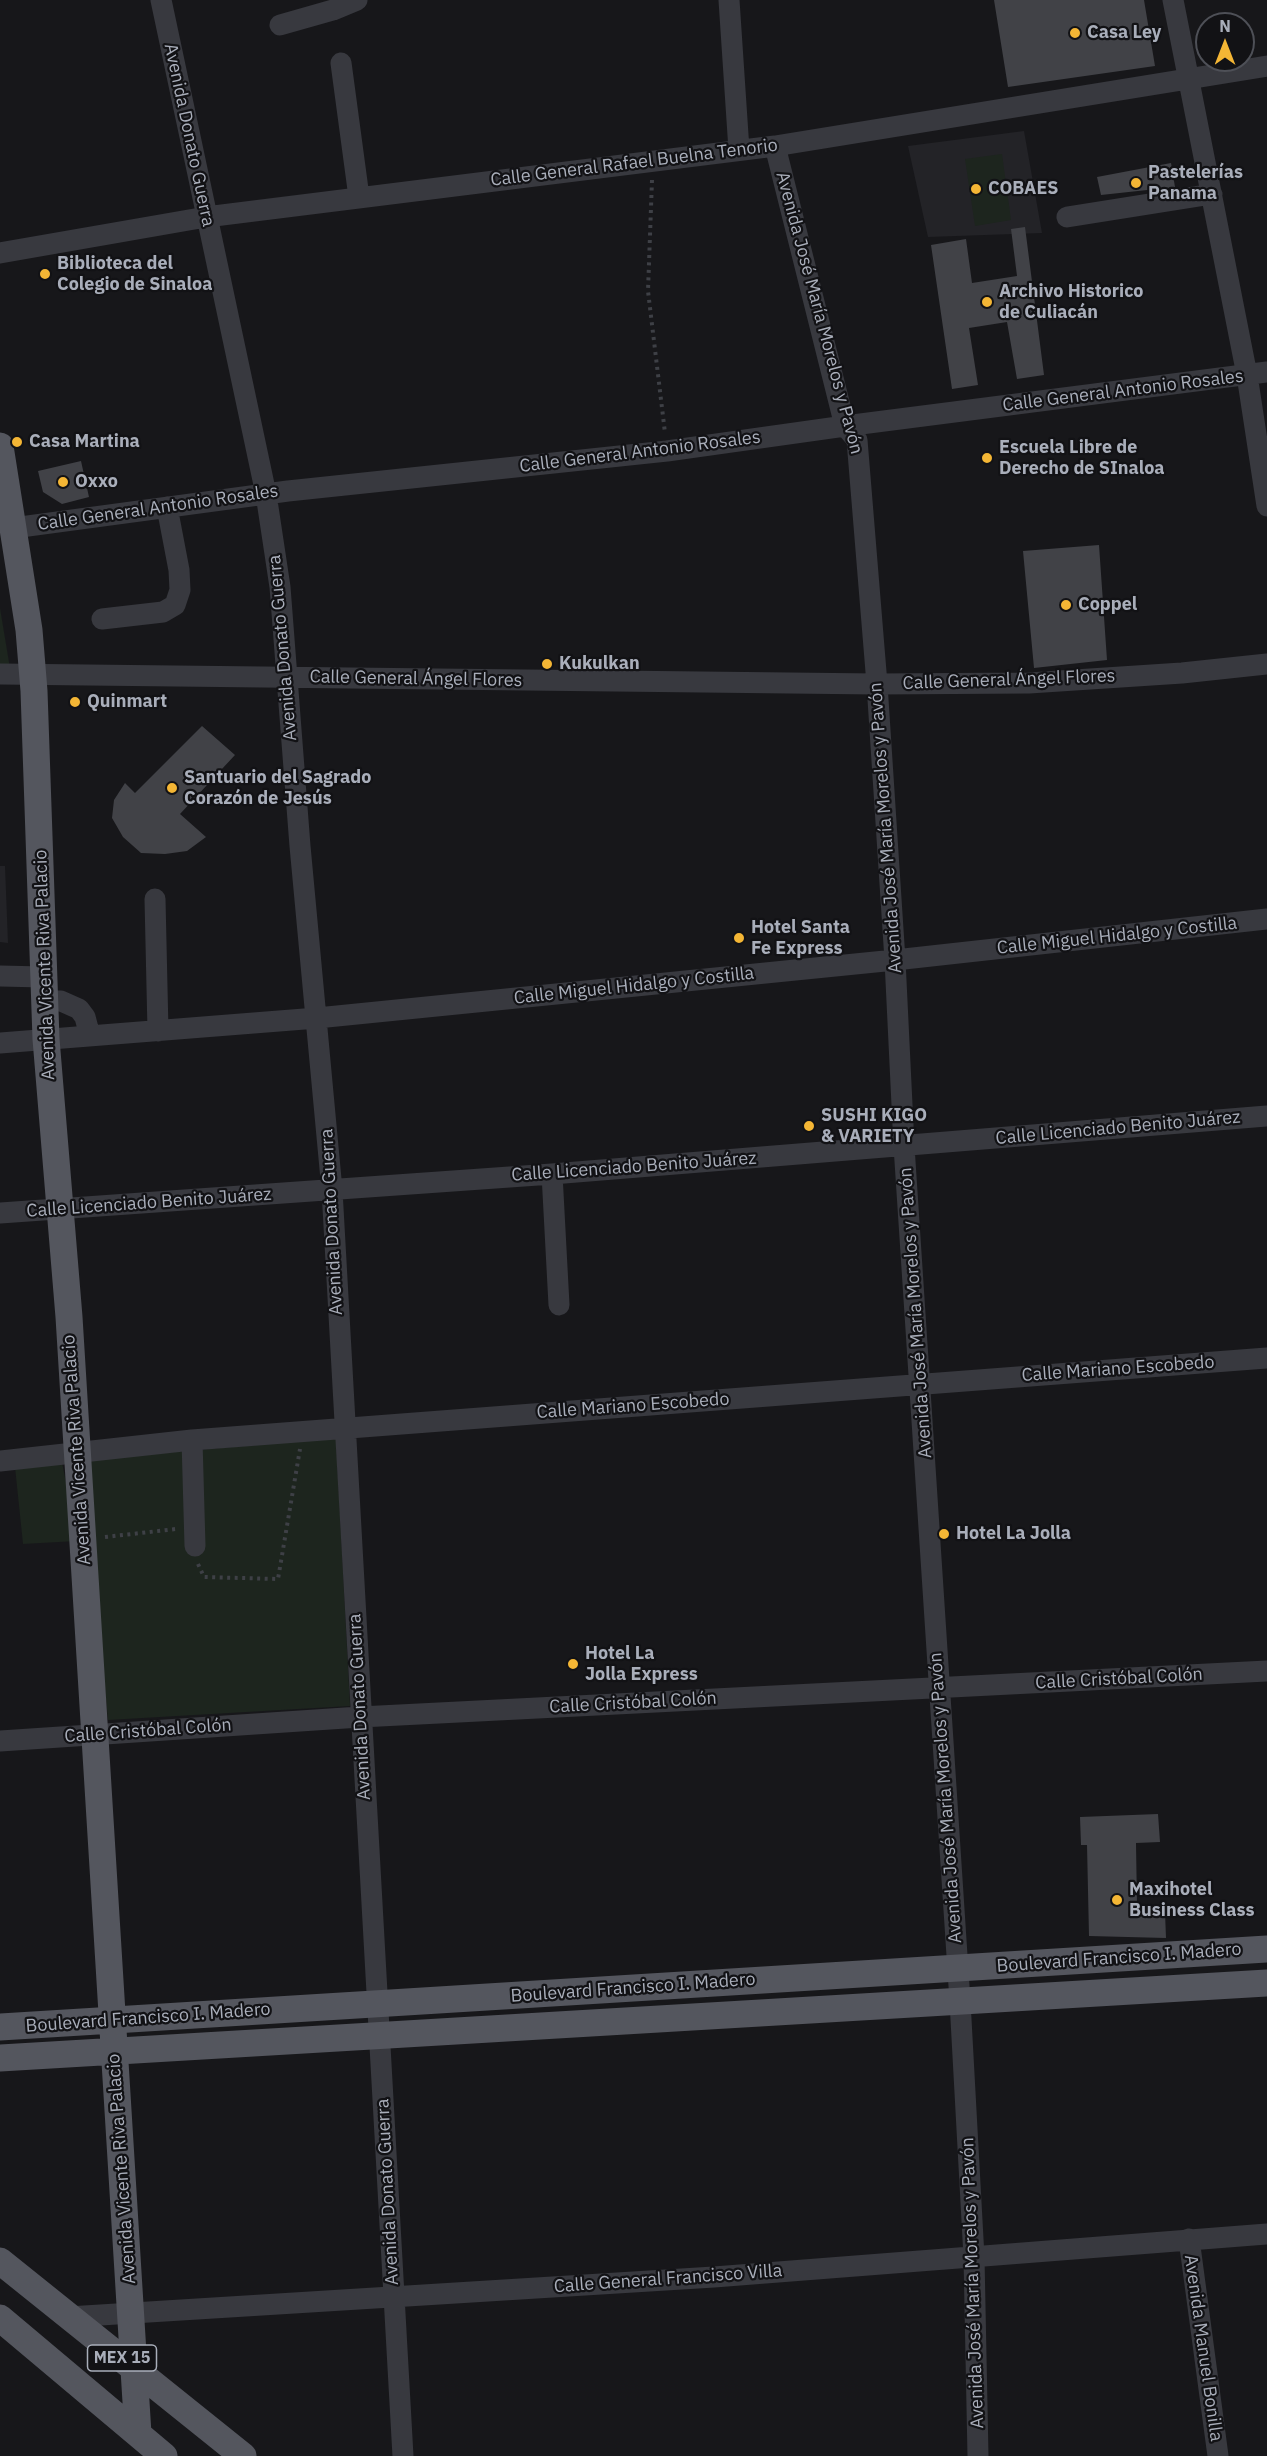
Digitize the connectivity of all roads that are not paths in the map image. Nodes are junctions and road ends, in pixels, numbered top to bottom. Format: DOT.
graph roads {
  1 [pos="161,0"];
  2 [pos="357,0"];
  3 [pos="729,0"];
  4 [pos="1173,0"];
  5 [pos="280,25"];
  6 [pos="341,63"];
  7 [pos="1267,66"];
  8 [pos="1189,79"];
  9 [pos="775,146"];
  10 [pos="739,150"];
  11 [pos="1212,194"];
  12 [pos="359,197"];
  13 [pos="206,217"];
  14 [pos="1067,217"];
  15 [pos="0,253"];
  16 [pos="1257,374"];
  17 [pos="845,426"];
  18 [pos="0,446"];
  19 [pos="266,494"];
  20 [pos="1267,506"];
  21 [pos="167,507"];
  22 [pos="14,528"];
  23 [pos="102,619"];
  24 [pos="1267,664"];
  25 [pos="0,674"];
  26 [pos="32,675"];
  27 [pos="287,676"];
  28 [pos="877,684"];
  29 [pos="155,899"];
  30 [pos="1267,919"];
  31 [pos="895,960"];
  32 [pos="0,976"];
  33 [pos="44,989"];
  34 [pos="317,1018"];
  35 [pos="158,1031"];
  36 [pos="90,1036"];
  37 [pos="46,1039"];
  38 [pos="0,1043"];
  39 [pos="1267,1116"];
  40 [pos="904,1146"];
  41 [pos="552,1174"];
  42 [pos="332,1190"];
  43 [pos="59,1208"];
  44 [pos="0,1213"];
  45 [pos="560,1305"];
  46 [pos="1267,1358"];
  47 [pos="921,1384"];
  48 [pos="344,1428"];
  49 [pos="192,1440"];
  50 [pos="77,1452"];
  51 [pos="0,1461"];
  52 [pos="195,1552"];
  53 [pos="1267,1671"];
  54 [pos="938,1688"];
  55 [pos="360,1717"];
  56 [pos="95,1734"];
  57 [pos="0,1741"];
  58 [pos="1267,1949"];
  59 [pos="957,1968"];
  60 [pos="1267,1983"];
  61 [pos="960,2001"];
  62 [pos="377,2004"];
  63 [pos="113,2020"];
  64 [pos="0,2027"];
  65 [pos="379,2036"];
  66 [pos="115,2051"];
  67 [pos="0,2058"];
  68 [pos="1267,2234"];
  69 [pos="1189,2239"];
  70 [pos="974,2257"];
  71 [pos="0,2261"];
  72 [pos="394,2297"];
  73 [pos="131,2313"];
  74 [pos="68,2317"];
  75 [pos="2,2320"];
  76 [pos="134,2368"];
  77 [pos="139,2445"];
  78 [pos="164,2456"];
  79 [pos="243,2456"];
  80 [pos="403,2456"];
  81 [pos="978,2456"];
  82 [pos="1218,2456"];
  1 -- 13 [label="street, Avenida Donato Guerra"];
  2 -- 5 [label="street"];
  3 -- 10 [label="street"];
  4 -- 8 [label="street"];
  6 -- 12 [label="street"];
  7 -- 8 [label="street, Calle General Rafael Buelna Tenorio"];
  8 -- 9 [label="street, Calle General Rafael Buelna Tenorio"];
  8 -- 11 [label="street"];
  9 -- 10 [label="street, Calle General Rafael Buelna Tenorio"];
  9 -- 17 [label="street, Avenida José María Morelos y Pavón"];
  10 -- 12 [label="street, Calle General Rafael Buelna Tenorio"];
  11 -- 14 [label="street"];
  11 -- 16 [label="street"];
  12 -- 13 [label="street, Calle General Rafael Buelna Tenorio"];
  13 -- 15 [label="street, Calle General Rafael Buelna Tenorio"];
  13 -- 19 [label="street, Avenida Donato Guerra"];
  16 -- 17 [label="street, Calle General Antonio Rosales"];
  16 -- 20 [label="street"];
  17 -- 19 [label="street, Calle General Antonio Rosales"];
  17 -- 28 [label="street, Avenida José María Morelos y Pavón"];
  18 -- 22 [label="main road, Avenida Vicente Riva Palacio"];
  19 -- 21 [label="street, Calle General Antonio Rosales"];
  19 -- 27 [label="street, Avenida Donato Guerra"];
  21 -- 22 [label="street, Calle General Antonio Rosales"];
  21 -- 23 [label="street"];
  22 -- 26 [label="main road, Avenida Vicente Riva Palacio"];
  24 -- 28 [label="street, Calle General Ángel Flores"];
  25 -- 26 [label="street, Calle General Ángel Flores"];
  26 -- 27 [label="street, Calle General Ángel Flores"];
  26 -- 33 [label="main road, Avenida Vicente Riva Palacio"];
  27 -- 28 [label="street, Calle General Ángel Flores"];
  27 -- 34 [label="street, Avenida Donato Guerra"];
  28 -- 31 [label="street, Avenida José María Morelos y Pavón"];
  29 -- 35 [label="street"];
  30 -- 31 [label="street, Calle Miguel Hidalgo y Costilla"];
  31 -- 34 [label="street, Calle Miguel Hidalgo y Costilla"];
  31 -- 40 [label="street, Avenida José María Morelos y Pavón"];
  32 -- 33 [label="street"];
  33 -- 36 [label="street"];
  33 -- 37 [label="main road, Avenida Vicente Riva Palacio"];
  34 -- 35 [label="street, Calle Miguel Hidalgo y Costilla"];
  34 -- 42 [label="street, Avenida Donato Guerra"];
  35 -- 36 [label="street, Calle Miguel Hidalgo y Costilla"];
  36 -- 37 [label="street, Calle Miguel Hidalgo y Costilla"];
  37 -- 38 [label="street, Calle Miguel Hidalgo y Costilla"];
  37 -- 43 [label="main road, Avenida Vicente Riva Palacio"];
  39 -- 40 [label="street, Calle Licenciado Benito Juárez"];
  40 -- 41 [label="street, Calle Licenciado Benito Juárez"];
  40 -- 47 [label="street, Avenida José María Morelos y Pavón"];
  41 -- 42 [label="street, Calle Licenciado Benito Juárez"];
  41 -- 45 [label="street"];
  42 -- 43 [label="street, Calle Licenciado Benito Juárez"];
  42 -- 48 [label="street, Avenida Donato Guerra"];
  43 -- 44 [label="street, Calle Licenciado Benito Juárez"];
  43 -- 50 [label="main road, Avenida Vicente Riva Palacio"];
  46 -- 47 [label="street, Calle Mariano Escobedo"];
  47 -- 48 [label="street, Calle Mariano Escobedo"];
  47 -- 54 [label="street, Avenida José María Morelos y Pavón"];
  48 -- 49 [label="street, Calle Mariano Escobedo"];
  48 -- 55 [label="street, Avenida Donato Guerra"];
  49 -- 50 [label="street, Calle Mariano Escobedo"];
  49 -- 52 [label="street"];
  50 -- 51 [label="street, Calle Mariano Escobedo"];
  50 -- 56 [label="main road, Avenida Vicente Riva Palacio"];
  53 -- 54 [label="street, Calle Cristóbal Colón"];
  54 -- 55 [label="street, Calle Cristóbal Colón"];
  54 -- 59 [label="street, Avenida José María Morelos y Pavón"];
  55 -- 56 [label="street, Calle Cristóbal Colón"];
  55 -- 62 [label="street, Avenida Donato Guerra"];
  56 -- 57 [label="street, Calle Cristóbal Colón"];
  56 -- 63 [label="main road, Avenida Vicente Riva Palacio"];
  58 -- 59 [label="main road, Boulevard Francisco I. Madero"];
  59 -- 61 [label="street, Avenida José María Morelos y Pavón"];
  59 -- 62 [label="main road, Boulevard Francisco I. Madero"];
  60 -- 61 [label="main road, Boulevard Francisco I. Madero"];
  61 -- 65 [label="main road, Boulevard Francisco I. Madero"];
  61 -- 70 [label="street, Avenida José María Morelos y Pavón"];
  62 -- 63 [label="main road, Boulevard Francisco I. Madero"];
  62 -- 65 [label="street, Avenida Donato Guerra"];
  63 -- 64 [label="main road, Boulevard Francisco I. Madero"];
  63 -- 66 [label="main road, Avenida Vicente Riva Palacio"];
  65 -- 66 [label="main road, Boulevard Francisco I. Madero"];
  65 -- 72 [label="street, Avenida Donato Guerra"];
  66 -- 67 [label="main road, Boulevard Francisco I. Madero"];
  66 -- 73 [label="main road, Avenida Vicente Riva Palacio"];
  68 -- 69 [label="street, Calle General Francisco Villa"];
  69 -- 70 [label="street, Calle General Francisco Villa"];
  69 -- 82 [label="street, Avenida Manuel Bonilla"];
  70 -- 72 [label="street, Calle General Francisco Villa"];
  70 -- 81 [label="street, Avenida José María Morelos y Pavón"];
  71 -- 74 [label="main road, MEX 15"];
  72 -- 73 [label="street, Calle General Francisco Villa"];
  72 -- 80 [label="street, Avenida Donato Guerra"];
  73 -- 74 [label="street, Calle General Francisco Villa"];
  73 -- 76 [label="main road, Avenida Vicente Riva Palacio"];
  74 -- 76 [label="main road, MEX 15"];
  75 -- 77 [label="main road, MEX 15"];
  76 -- 77 [label="main road, Avenida Vicente Riva Palacio"];
  76 -- 79 [label="main road, MEX 15"];
  77 -- 78 [label="main road, MEX 15"];
}
